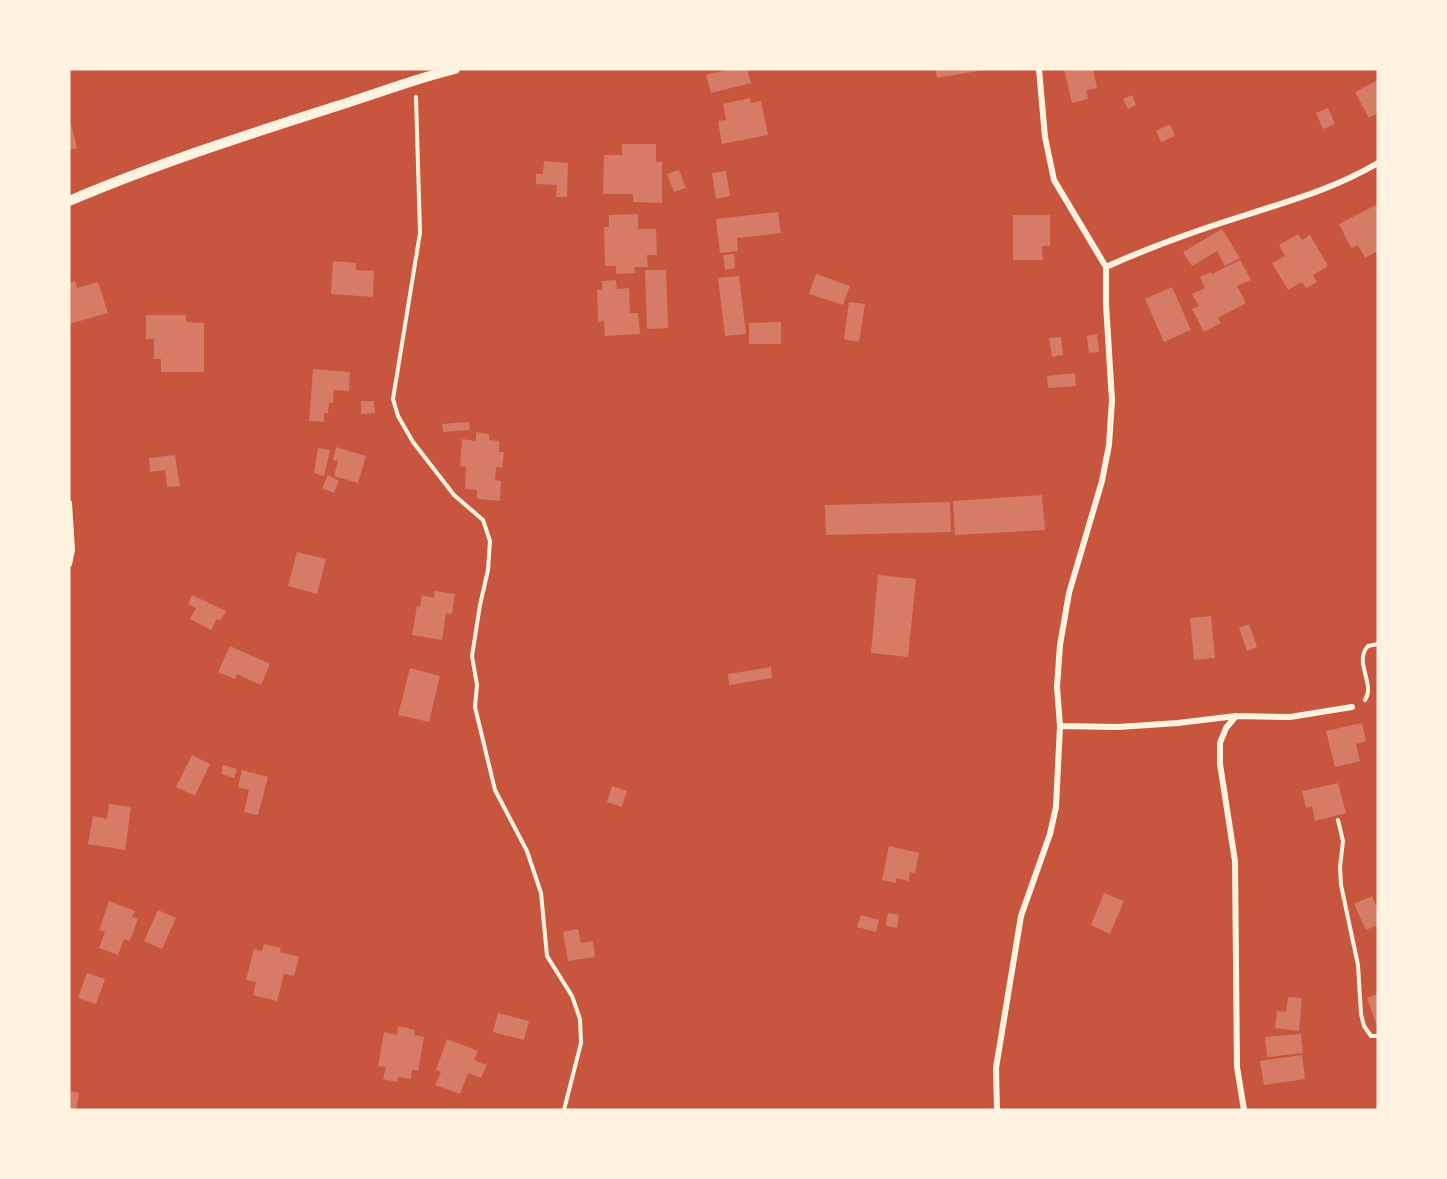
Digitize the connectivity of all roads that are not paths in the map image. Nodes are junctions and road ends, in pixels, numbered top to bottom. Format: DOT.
graph roads {
  1 [pos="454,69"];
  2 [pos="1039,69"];
  3 [pos="1378,163"];
  4 [pos="69,201"];
  5 [pos="1106,267"];
  6 [pos="69,502"];
  7 [pos="69,564"];
  8 [pos="1352,707"];
  9 [pos="1236,716"];
  10 [pos="1060,726"];
  11 [pos="997,1110"];
  12 [pos="1244,1110"];
  1 -- 4 [label="street"];
  2 -- 5 [label="street"];
  3 -- 5 [label="street"];
  5 -- 10 [label="street"];
  6 -- 7 [label="street"];
  8 -- 9 [label="street"];
  9 -- 10 [label="street"];
  9 -- 12 [label="street"];
  10 -- 11 [label="street"];
}
